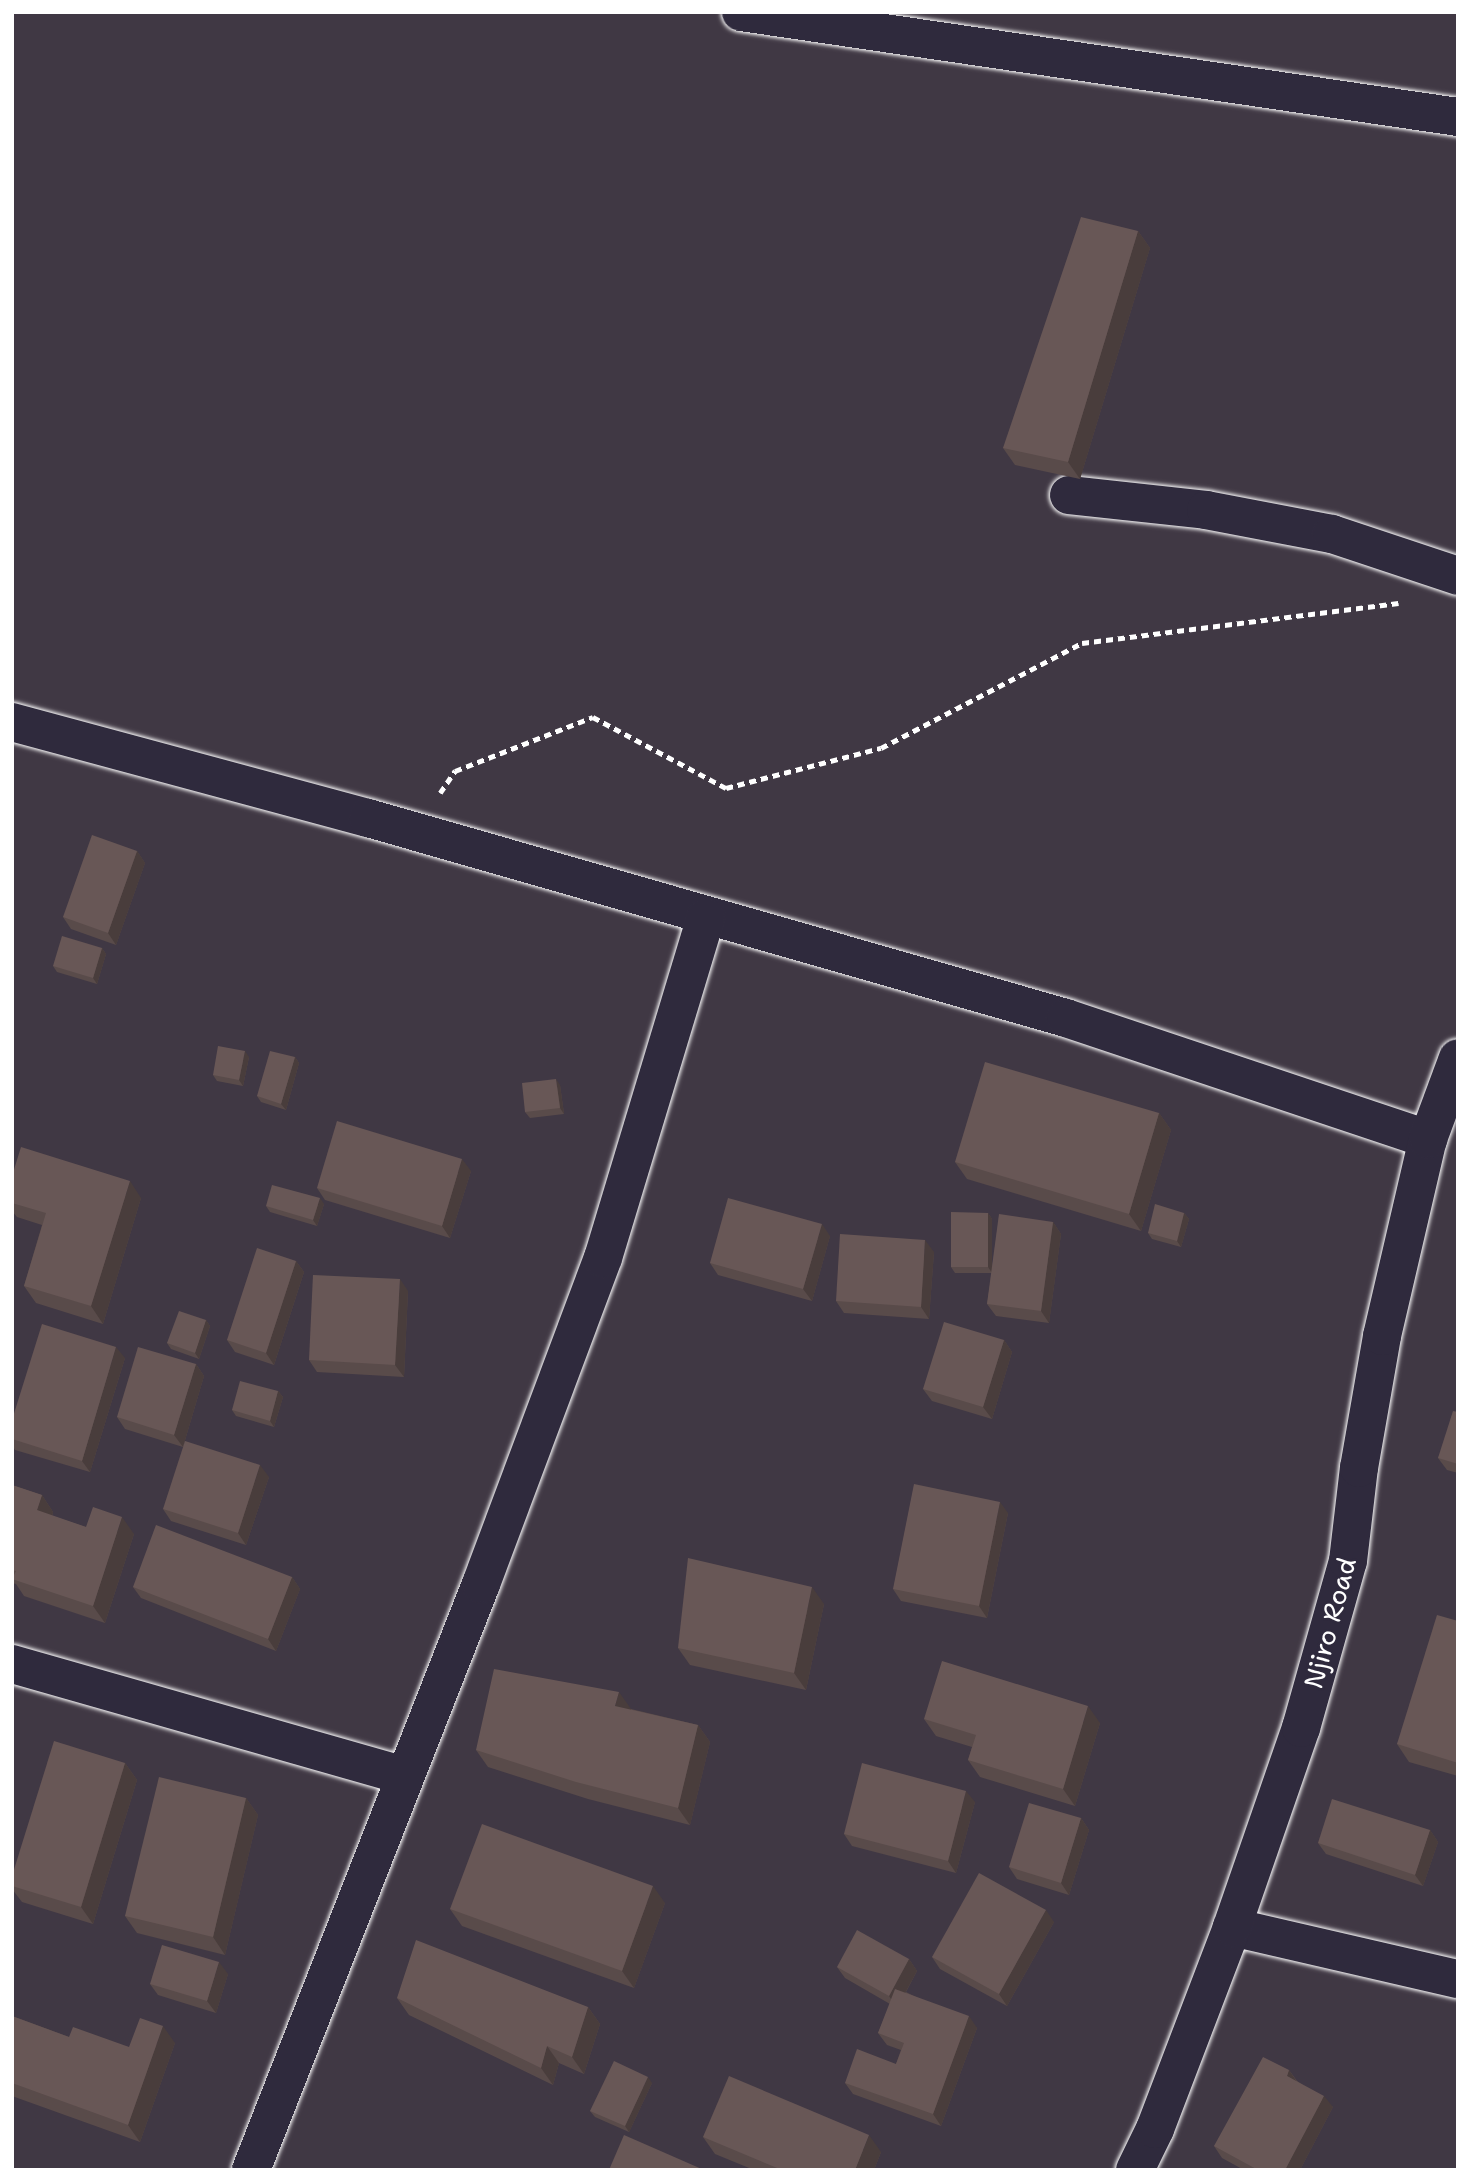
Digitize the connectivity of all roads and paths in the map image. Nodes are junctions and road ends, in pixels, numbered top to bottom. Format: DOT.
graph roads {
  1 [pos="741,12"];
  2 [pos="1458,117"];
  3 [pos="1069,495"];
  4 [pos="1458,576"];
  5 [pos="1404,603"];
  6 [pos="12,722"];
  7 [pos="414,831"];
  8 [pos="706,916"];
  9 [pos="1458,1058"];
  10 [pos="1428,1139"];
  11 [pos="12,1664"];
  12 [pos="404,1776"];
  13 [pos="1232,1927"];
  14 [pos="1458,1979"];
  15 [pos="251,2170"];
  16 [pos="1135,2170"];
  1 -- 2 [label="street"];
  3 -- 4 [label="street"];
  5 -- 7 [label="path"];
  6 -- 7 [label="street"];
  7 -- 8 [label="street"];
  8 -- 10 [label="street"];
  8 -- 12 [label="street"];
  9 -- 10 [label="street, Njiro Road"];
  10 -- 13 [label="street, Njiro Road"];
  11 -- 12 [label="street"];
  12 -- 15 [label="street"];
  13 -- 14 [label="street"];
  13 -- 16 [label="street, Njiro Road"];
}
